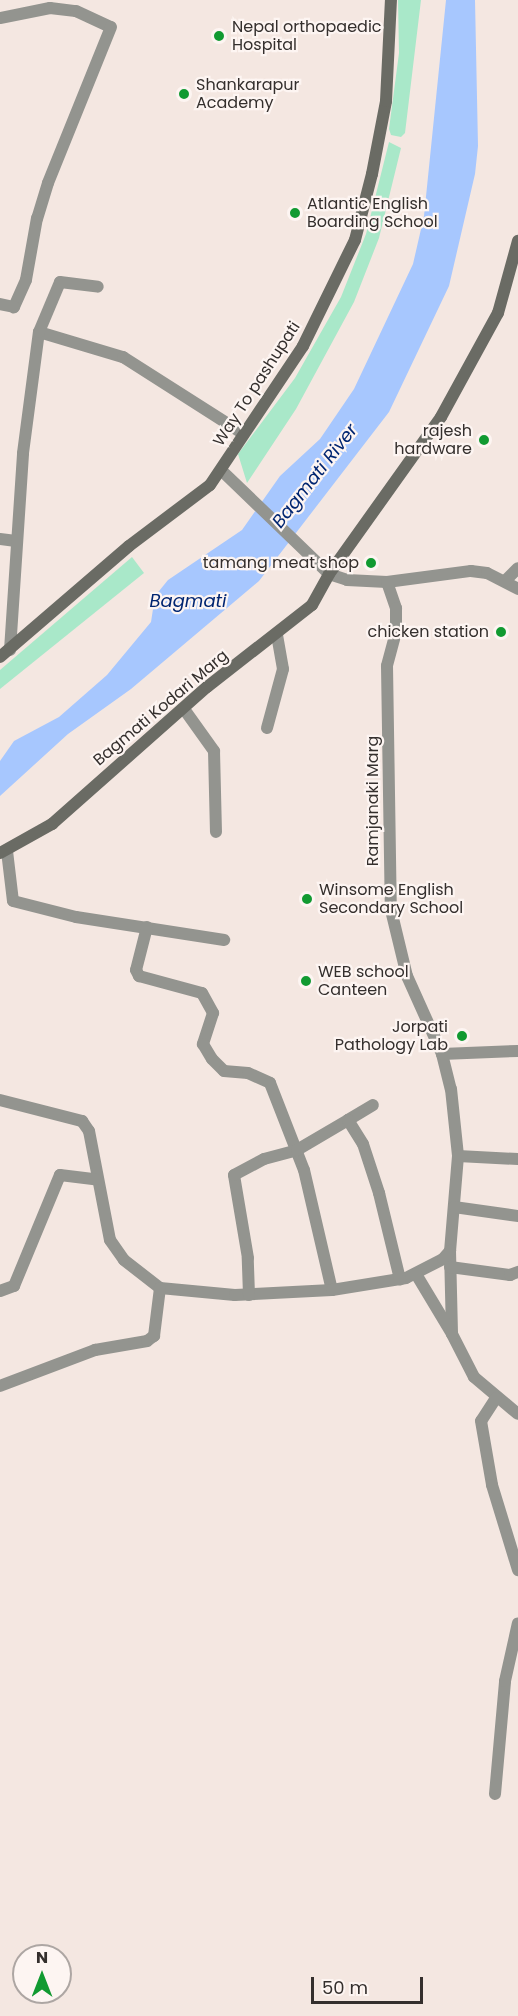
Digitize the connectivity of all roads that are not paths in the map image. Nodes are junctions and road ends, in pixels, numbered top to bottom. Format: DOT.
graph roads {
  1 [pos="391,0"];
  2 [pos="77,5"];
  3 [pos="0,18"];
  4 [pos="518,241"];
  5 [pos="98,287"];
  6 [pos="0,304"];
  7 [pos="39,332"];
  8 [pos="244,434"];
  9 [pos="221,470"];
  10 [pos="0,539"];
  11 [pos="16,541"];
  12 [pos="518,568"];
  13 [pos="330,574"];
  14 [pos="505,581"];
  15 [pos="387,582"];
  16 [pos="518,589"];
  17 [pos="277,634"];
  18 [pos="5,653"];
  19 [pos="184,709"];
  20 [pos="267,728"];
  21 [pos="216,832"];
  22 [pos="4,852"];
  23 [pos="147,927"];
  24 [pos="224,940"];
  25 [pos="518,1051"];
  26 [pos="442,1054"];
  27 [pos="0,1100"];
  28 [pos="373,1105"];
  29 [pos="348,1120"];
  30 [pos="297,1150"];
  31 [pos="458,1156"];
  32 [pos="518,1159"];
  33 [pos="95,1179"];
  34 [pos="454,1207"];
  35 [pos="518,1216"];
  36 [pos="450,1251"];
  37 [pos="450,1267"];
  38 [pos="518,1272"];
  39 [pos="416,1274"];
  40 [pos="400,1279"];
  41 [pos="160,1288"];
  42 [pos="332,1290"];
  43 [pos="0,1291"];
  44 [pos="249,1295"];
  45 [pos="453,1334"];
  46 [pos="0,1386"];
  47 [pos="496,1398"];
  48 [pos="518,1414"];
  49 [pos="518,1570"];
  50 [pos="518,1623"];
  51 [pos="495,1794"];
  1 -- 8 [label="main road, Way To pashupati"];
  2 -- 3 [label="street"];
  2 -- 6 [label="street"];
  4 -- 13 [label="main road, Bagmati Kodari Marg"];
  5 -- 7 [label="street"];
  7 -- 8 [label="street"];
  7 -- 11 [label="street"];
  8 -- 9 [label="main road, Way To pashupati"];
  9 -- 13 [label="street"];
  9 -- 18 [label="main road, Way To pashupati"];
  10 -- 11 [label="street"];
  11 -- 18 [label="street"];
  12 -- 14 [label="street"];
  13 -- 15 [label="street"];
  13 -- 17 [label="main road, Bagmati Kodari Marg"];
  14 -- 15 [label="street"];
  14 -- 16 [label="street"];
  15 -- 26 [label="street, Ramjanaki Marg"];
  17 -- 19 [label="main road, Bagmati Kodari Marg"];
  17 -- 20 [label="street"];
  19 -- 21 [label="street"];
  19 -- 22 [label="main road, Bagmati Kodari Marg"];
  22 -- 23 [label="street"];
  23 -- 24 [label="street"];
  23 -- 30 [label="street"];
  25 -- 26 [label="street"];
  26 -- 31 [label="street, Ramjanaki Marg"];
  27 -- 33 [label="street"];
  28 -- 29 [label="street"];
  29 -- 30 [label="street"];
  29 -- 40 [label="street"];
  30 -- 42 [label="street"];
  30 -- 44 [label="street"];
  31 -- 32 [label="street"];
  31 -- 34 [label="street, Ramjanaki Marg"];
  33 -- 41 [label="street"];
  33 -- 43 [label="street"];
  34 -- 35 [label="street"];
  34 -- 36 [label="street, Ramjanaki Marg"];
  36 -- 37 [label="street, Ramjanaki Marg"];
  36 -- 39 [label="street"];
  37 -- 38 [label="street"];
  37 -- 45 [label="street, Ramjanaki Marg"];
  39 -- 40 [label="street"];
  39 -- 45 [label="street"];
  40 -- 42 [label="street"];
  41 -- 44 [label="street"];
  41 -- 46 [label="street"];
  42 -- 44 [label="street"];
  45 -- 47 [label="street, Ramjanaki Marg"];
  47 -- 48 [label="street, Ramjanaki Marg"];
  47 -- 49 [label="street"];
  50 -- 51 [label="street"];
}
